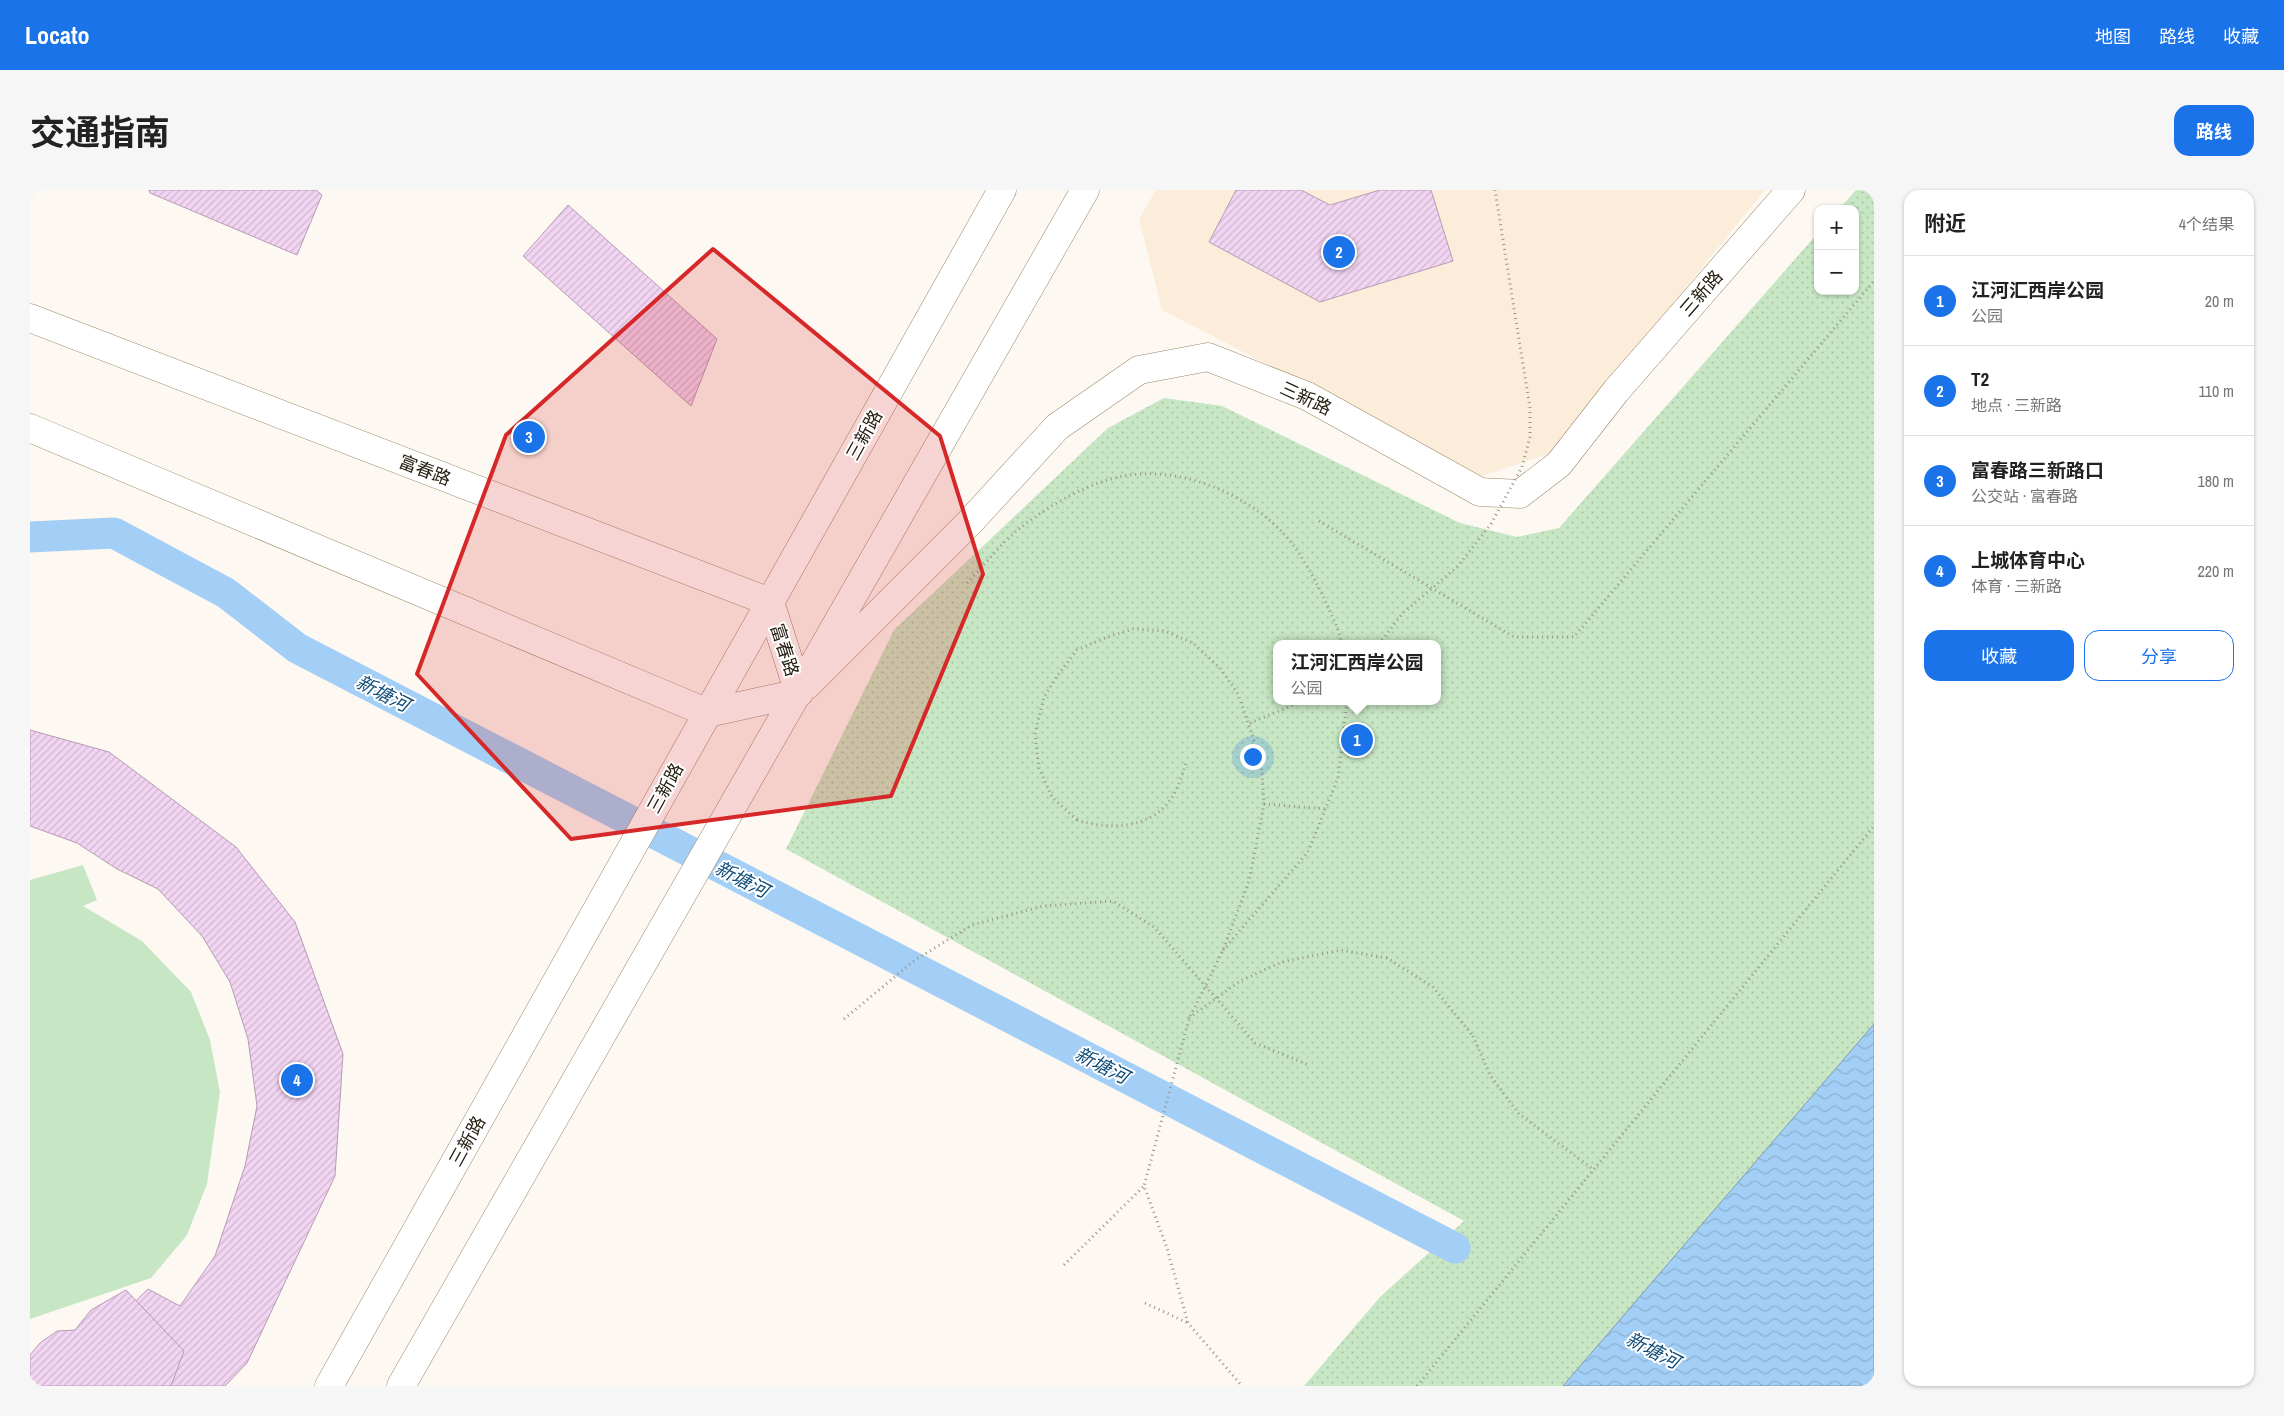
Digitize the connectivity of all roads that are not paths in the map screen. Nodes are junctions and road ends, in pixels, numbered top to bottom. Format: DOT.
graph roads {
  1 [pos="1002,190"];
  2 [pos="1086,190"];
  3 [pos="1791,190"];
  4 [pos="30,318"];
  5 [pos="30,428"];
  6 [pos="770,602"];
  7 [pos="799,693"];
  8 [pos="708,713"];
  9 [pos="329,1386"];
  10 [pos="401,1386"];
  1 -- 6 [label="main road, 三新路"];
  2 -- 7 [label="main road, 三新路"];
  3 -- 7 [label="main road, 三新路"];
  4 -- 6 [label="main road, 富春路"];
  5 -- 8 [label="main road"];
  6 -- 7 [label="main road, 富春路"];
  6 -- 8 [label="main road, 三新路"];
  7 -- 8 [label="main road, 富春路"];
  7 -- 10 [label="main road, 三新路"];
  8 -- 9 [label="main road, 三新路"];
}
